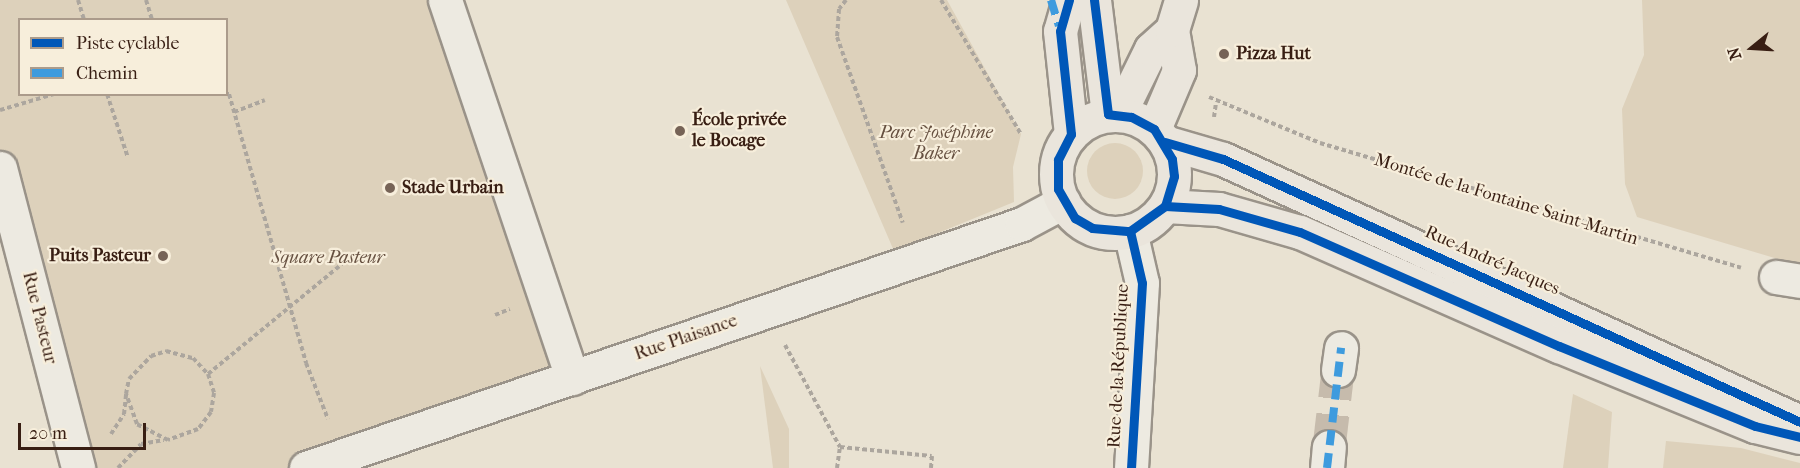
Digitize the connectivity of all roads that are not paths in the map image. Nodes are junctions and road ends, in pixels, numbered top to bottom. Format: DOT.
graph roads {
  1 [pos="444,0"];
  2 [pos="1069,0"];
  3 [pos="1095,0"];
  4 [pos="1177,15"];
  5 [pos="1114,114"];
  6 [pos="1071,134"];
  7 [pos="1160,135"];
  8 [pos="0,168"];
  9 [pos="1064,202"];
  10 [pos="1165,206"];
  11 [pos="1130,231"];
  12 [pos="572,378"];
  13 [pos="1800,422"];
  14 [pos="1800,437"];
  15 [pos="78,468"];
  16 [pos="306,468"];
  17 [pos="1131,468"];
  1 -- 12 [label="street"];
  2 -- 6 [label="main road"];
  3 -- 5 [label="main road"];
  4 -- 5 [label="main road"];
  4 -- 7 [label="main road"];
  5 -- 6 [label="main road"];
  5 -- 7 [label="main road"];
  6 -- 9 [label="main road"];
  7 -- 10 [label="main road"];
  7 -- 13 [label="main road, Rue André Jacques"];
  8 -- 15 [label="street, Rue Pasteur"];
  9 -- 11 [label="main road"];
  9 -- 12 [label="street, Rue Plaisance"];
  10 -- 11 [label="main road"];
  10 -- 14 [label="main road"];
  11 -- 17 [label="street, Rue de la République"];
  12 -- 16 [label="street, Rue Plaisance"];
}
